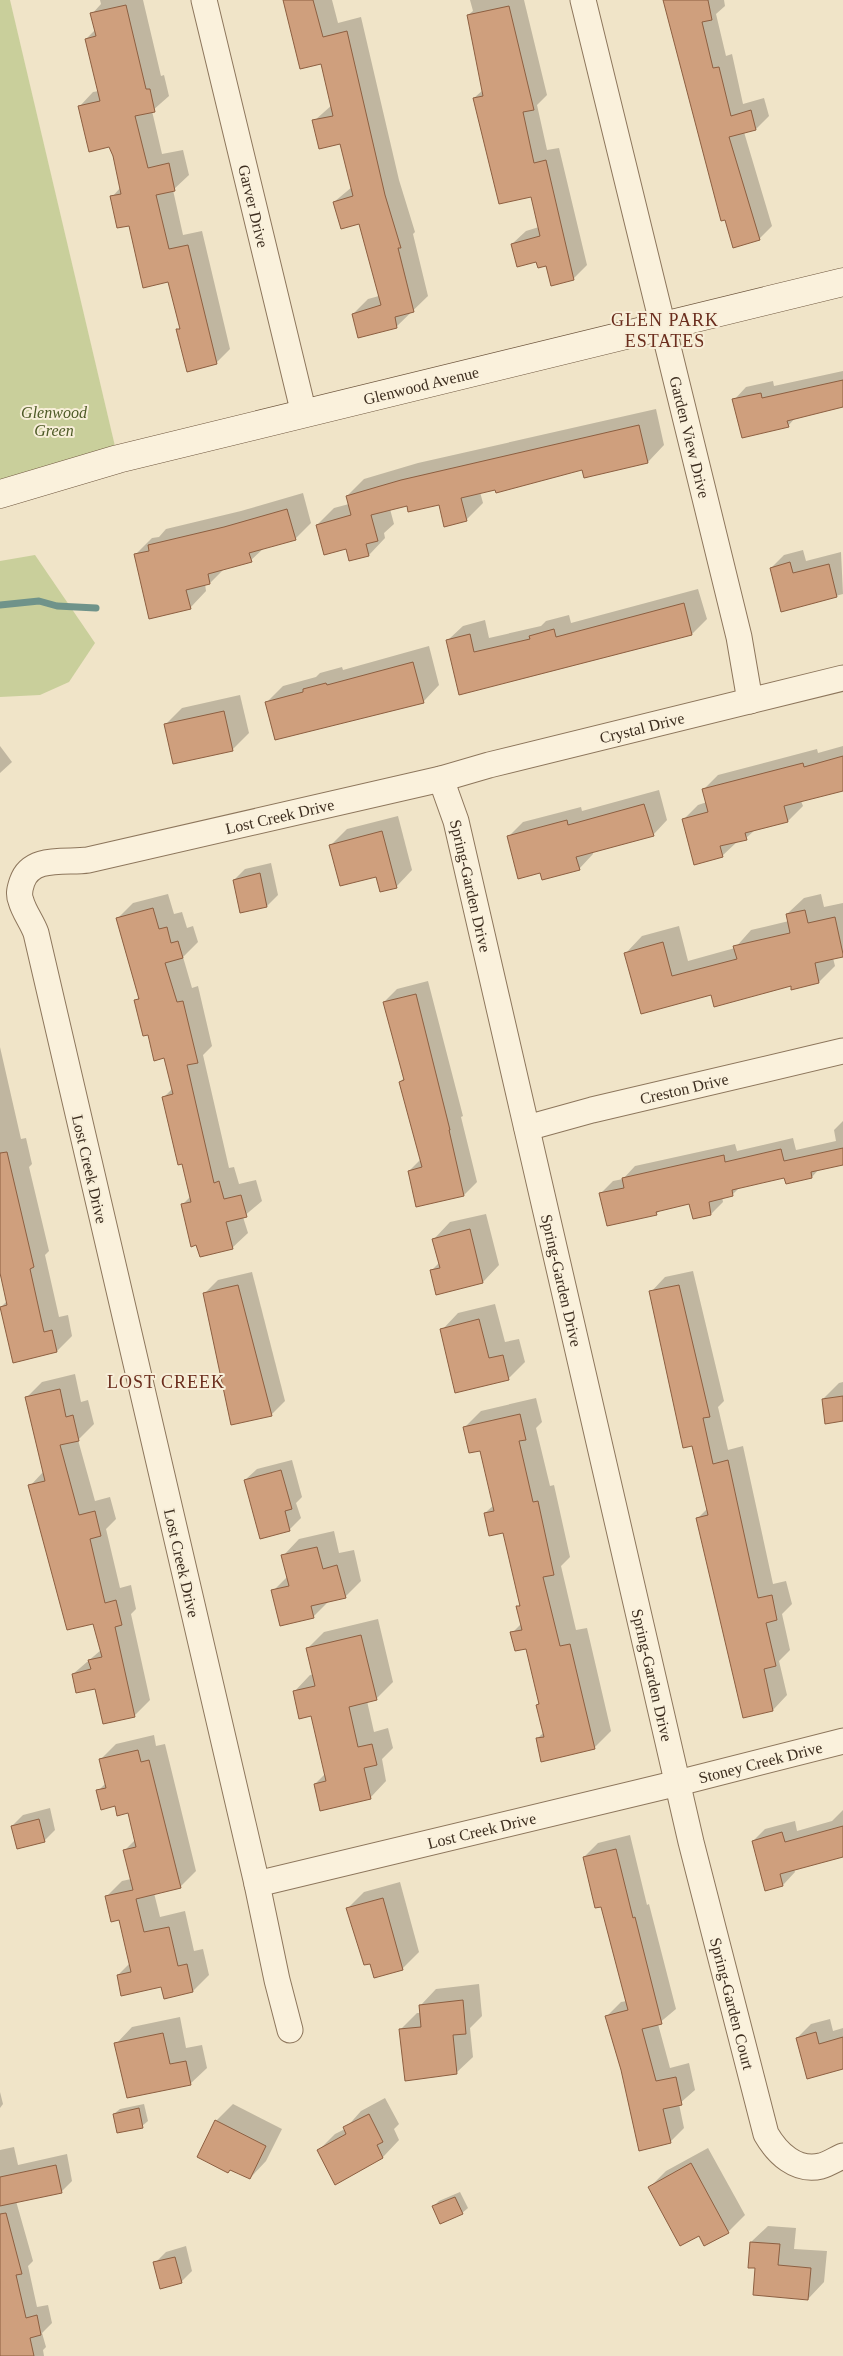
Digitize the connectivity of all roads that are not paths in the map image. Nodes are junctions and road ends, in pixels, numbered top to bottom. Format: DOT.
graph roads {
  1 [pos="204,0"];
  2 [pos="583,0"];
  3 [pos="843,282"];
  4 [pos="664,327"];
  5 [pos="304,414"];
  6 [pos="0,494"];
  7 [pos="843,678"];
  8 [pos="750,701"];
  9 [pos="441,779"];
  10 [pos="843,1052"];
  11 [pos="527,1128"];
  12 [pos="843,1741"];
  13 [pos="678,1783"];
  14 [pos="257,1884"];
  15 [pos="290,2030"];
  16 [pos="843,2156"];
  1 -- 5 [label="street, Garver Drive"];
  2 -- 4 [label="street, Garden View Drive"];
  3 -- 4 [label="street, Glenwood Avenue"];
  4 -- 5 [label="street, Glenwood Avenue"];
  4 -- 8 [label="street, Garden View Drive"];
  5 -- 6 [label="street, Glenwood Avenue"];
  7 -- 8 [label="street, Crystal Drive"];
  8 -- 9 [label="street, Crystal Drive"];
  9 -- 11 [label="street, Spring-Garden Drive"];
  9 -- 14 [label="street, Lost Creek Drive"];
  10 -- 11 [label="street, Creston Drive"];
  11 -- 13 [label="street, Spring-Garden Drive"];
  12 -- 13 [label="street, Stoney Creek Drive"];
  13 -- 14 [label="street, Lost Creek Drive"];
  13 -- 16 [label="street, Spring-Garden Court"];
  14 -- 15 [label="street, Lost Creek Drive"];
}
